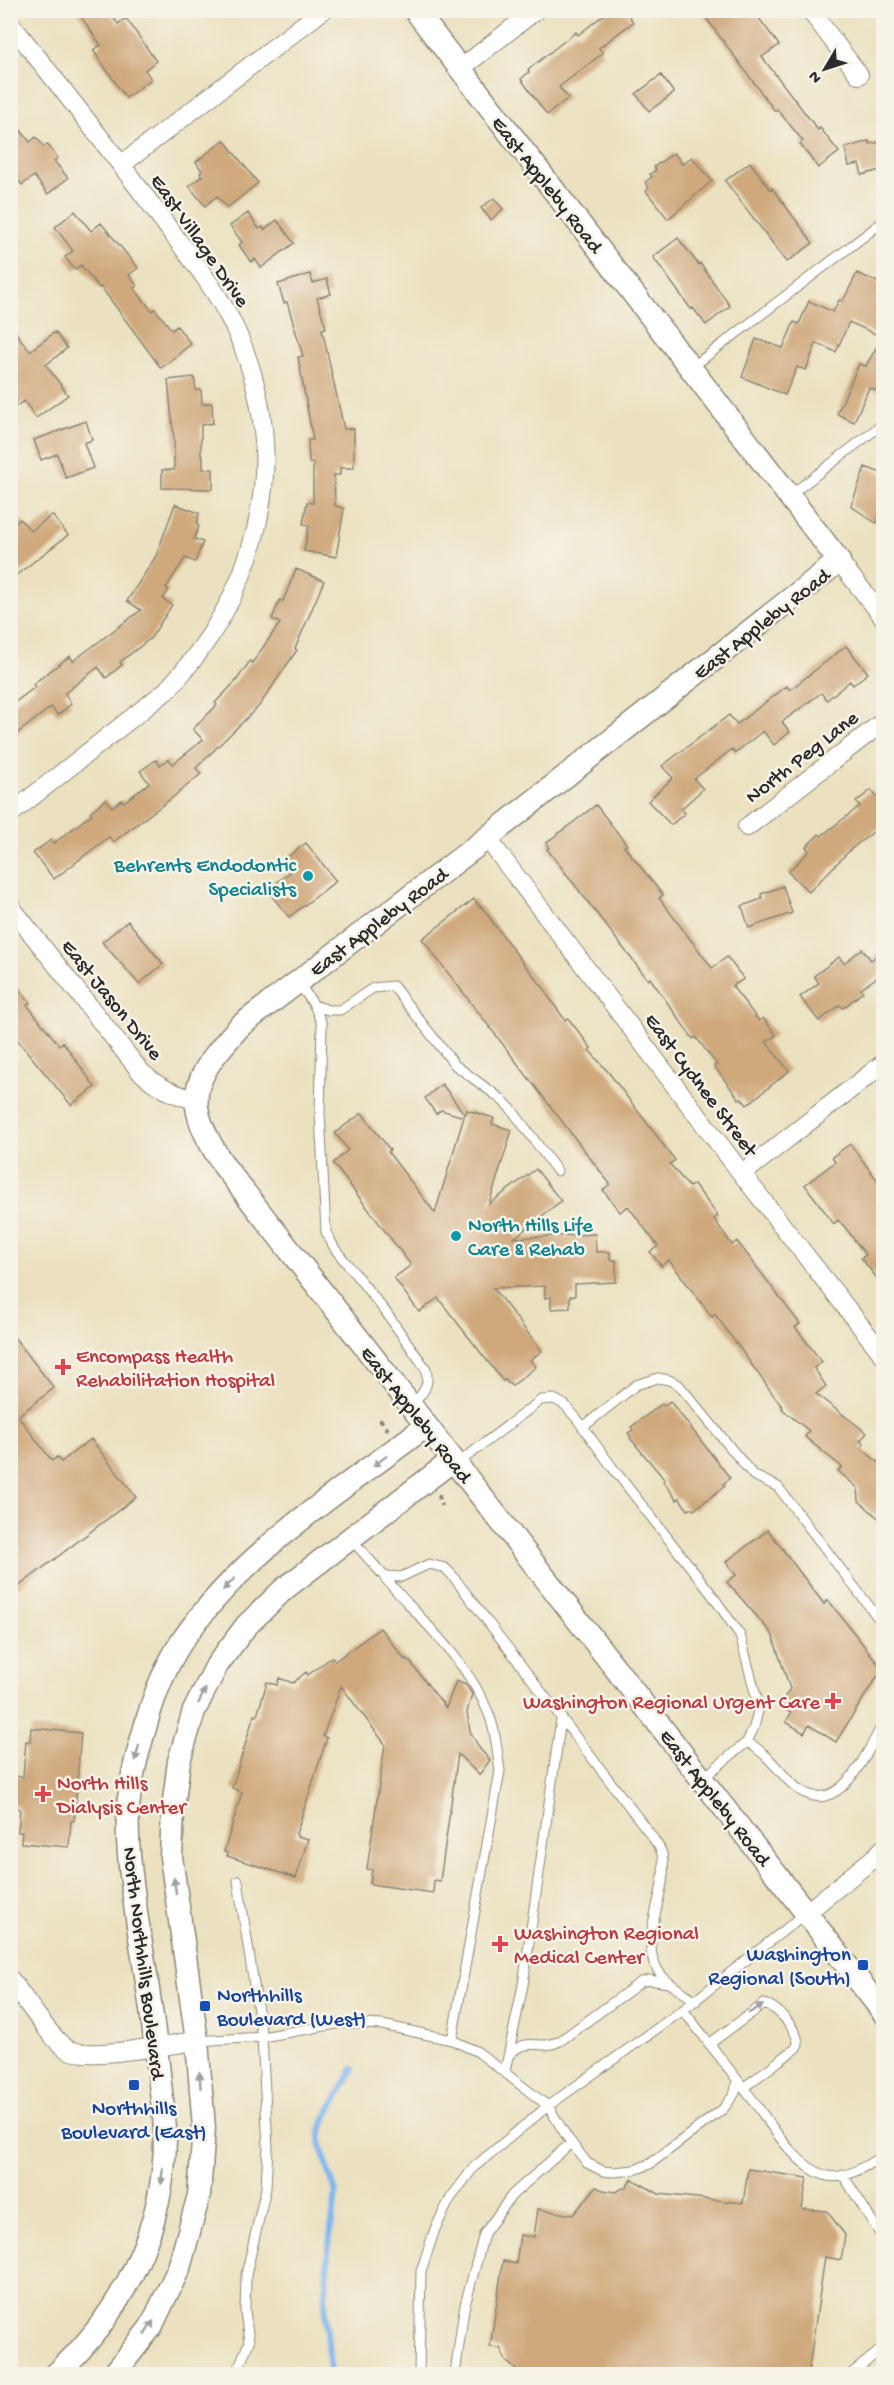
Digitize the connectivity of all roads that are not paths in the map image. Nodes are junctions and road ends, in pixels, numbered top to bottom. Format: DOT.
graph roads {
  1 [pos="323,10"];
  2 [pos="415,10"];
  3 [pos="536,10"];
  4 [pos="810,10"];
  5 [pos="10,23"];
  6 [pos="459,69"];
  7 [pos="859,75"];
  8 [pos="121,165"];
  9 [pos="884,221"];
  10 [pos="691,368"];
  11 [pos="884,423"];
  12 [pos="789,496"];
  13 [pos="839,561"];
  14 [pos="884,618"];
  15 [pos="884,721"];
  16 [pos="10,814"];
  17 [pos="747,827"];
  18 [pos="487,838"];
  19 [pos="10,906"];
  20 [pos="298,982"];
  21 [pos="314,1005"];
  22 [pos="884,1063"];
  23 [pos="195,1100"];
  24 [pos="557,1171"];
  25 [pos="742,1174"];
  26 [pos="884,1356"];
  27 [pos="411,1406"];
  28 [pos="426,1426"];
  29 [pos="583,1426"];
  30 [pos="455,1462"];
  31 [pos="351,1538"];
  32 [pos="384,1576"];
  33 [pos="883,1623"];
  34 [pos="561,1719"];
  35 [pos="884,1722"];
  36 [pos="747,1742"];
  37 [pos="702,1779"];
  38 [pos="884,1848"];
  39 [pos="238,1881"];
  40 [pos="806,1913"];
  41 [pos="10,1978"];
  42 [pos="670,1983"];
  43 [pos="696,2001"];
  44 [pos="683,2010"];
  45 [pos="884,2013"];
  46 [pos="262,2037"];
  47 [pos="452,2040"];
  48 [pos="197,2041"];
  49 [pos="709,2044"];
  50 [pos="157,2046"];
  51 [pos="508,2056"];
  52 [pos="505,2071"];
  53 [pos="737,2080"];
  54 [pos="744,2088"];
  55 [pos="548,2106"];
  56 [pos="571,2142"];
  57 [pos="884,2155"];
  58 [pos="843,2175"];
  59 [pos="884,2240"];
  60 [pos="884,2347"];
  61 [pos="56,2374"];
  62 [pos="114,2374"];
  63 [pos="236,2374"];
  64 [pos="419,2374"];
  65 [pos="455,2374"];
  66 [pos="851,2374"];
  1 -- 8 [label="street"];
  2 -- 6 [label="street, East Appleby Road"];
  3 -- 6 [label="street"];
  4 -- 7 [label="street"];
  5 -- 8 [label="street, East Village Drive"];
  6 -- 10 [label="street, East Appleby Road"];
  8 -- 16 [label="street, East Village Drive"];
  9 -- 10 [label="lane"];
  10 -- 12 [label="street, East Appleby Road"];
  11 -- 12 [label="lane"];
  12 -- 13 [label="street, East Appleby Road"];
  13 -- 14 [label="street"];
  13 -- 18 [label="street, East Appleby Road"];
  15 -- 17 [label="street, North Peg Lane"];
  18 -- 20 [label="street, East Appleby Road"];
  18 -- 25 [label="street, East Cydnee Street"];
  19 -- 23 [label="street, East Jason Drive"];
  20 -- 21 [label="lane"];
  20 -- 23 [label="street, East Appleby Road"];
  21 -- 24 [label="lane"];
  21 -- 27 [label="lane"];
  22 -- 25 [label="street"];
  23 -- 27 [label="street, East Appleby Road"];
  25 -- 26 [label="street, East Cydnee Street"];
  27 -- 28 [label="street, East Appleby Road"];
  28 -- 30 [label="street, East Appleby Road"];
  28 -- 50 [label="street, North Northhills Boulevard, one-way"];
  29 -- 30 [label="lane"];
  29 -- 33 [label="lane"];
  29 -- 36 [label="lane"];
  30 -- 31 [label="street, North Northhills Boulevard"];
  30 -- 37 [label="street, East Appleby Road"];
  31 -- 32 [label="lane"];
  48 -- 31 [label="street, North Northhills Boulevard, one-way"];
  32 -- 34 [label="lane"];
  32 -- 47 [label="lane"];
  34 -- 42 [label="lane"];
  34 -- 51 [label="lane"];
  35 -- 36 [label="lane"];
  36 -- 37 [label="lane"];
  37 -- 40 [label="street, East Appleby Road"];
  38 -- 40 [label="street"];
  39 -- 46 [label="lane"];
  40 -- 43 [label="lane"];
  40 -- 45 [label="street, East Appleby Road"];
  41 -- 50 [label="street"];
  42 -- 43 [label="lane"];
  42 -- 51 [label="lane"];
  43 -- 44 [label="lane"];
  44 -- 49 [label="lane"];
  44 -- 55 [label="lane"];
  46 -- 47 [label="lane"];
  46 -- 48 [label="lane"];
  46 -- 63 [label="lane"];
  47 -- 52 [label="lane"];
  48 -- 50 [label="street"];
  62 -- 48 [label="street, North Northhills Boulevard, one-way"];
  49 -- 53 [label="lane"];
  49 -- 54 [label="lane, one-way"];
  50 -- 61 [label="street, North Northhills Boulevard, one-way"];
  51 -- 52 [label="lane"];
  52 -- 55 [label="lane"];
  53 -- 54 [label="lane"];
  53 -- 56 [label="lane"];
  54 -- 58 [label="lane"];
  55 -- 56 [label="lane"];
  55 -- 64 [label="lane"];
  56 -- 65 [label="lane"];
  57 -- 58 [label="lane"];
  58 -- 59 [label="lane"];
  60 -- 66 [label="lane"];
}
